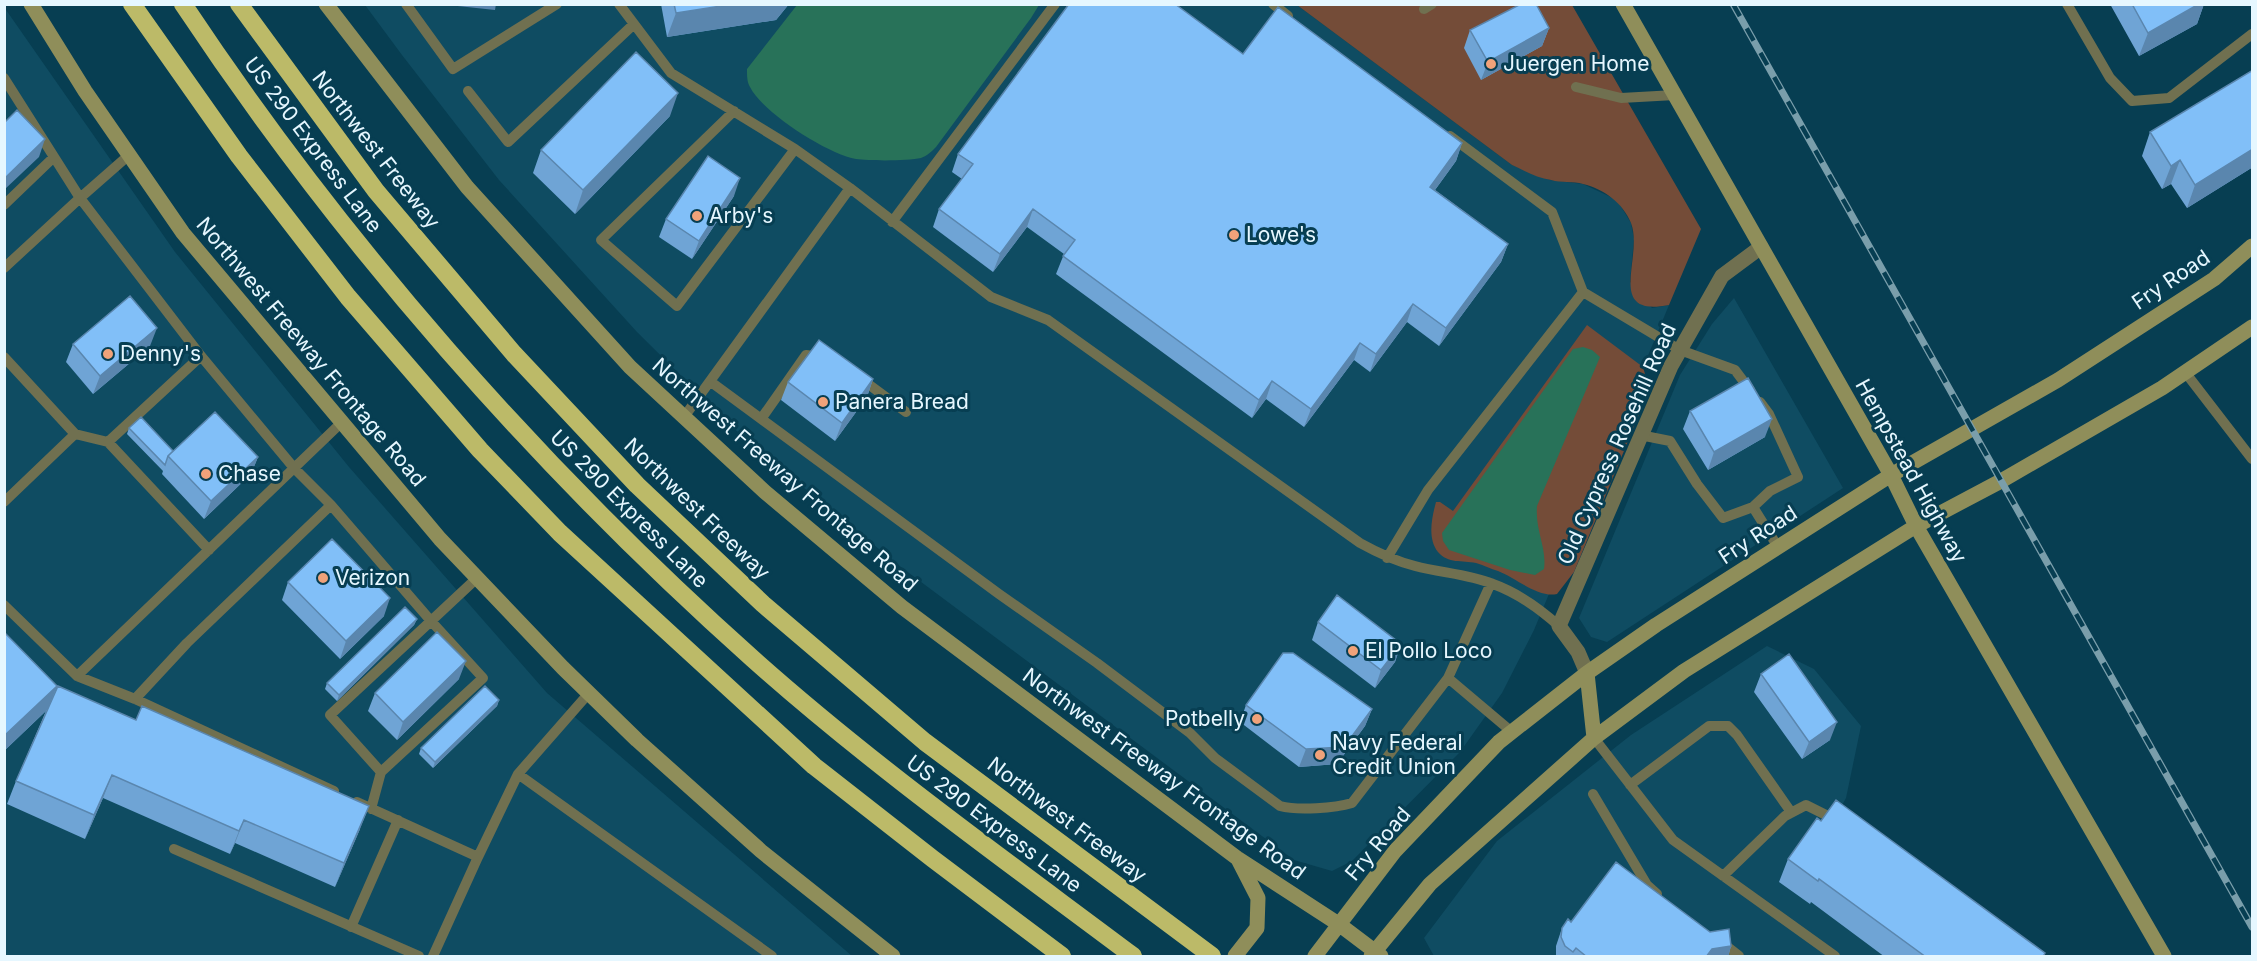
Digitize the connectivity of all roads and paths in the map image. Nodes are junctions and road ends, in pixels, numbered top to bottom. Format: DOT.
graph roads {
  1 [pos="31,4"];
  2 [pos="132,4"];
  3 [pos="183,4"];
  4 [pos="239,4"];
  5 [pos="326,4"];
  6 [pos="406,4"];
  7 [pos="557,4"];
  8 [pos="619,4"];
  9 [pos="1054,4"];
  10 [pos="1273,4"];
  11 [pos="1623,4"];
  12 [pos="2067,4"];
  13 [pos="634,24"];
  14 [pos="1301,25"];
  15 [pos="2253,34"];
  16 [pos="6,83"];
  17 [pos="1576,87"];
  18 [pos="468,91"];
  19 [pos="1674,95"];
  20 [pos="734,111"];
  21 [pos="1440,129"];
  22 [pos="795,149"];
  23 [pos="129,155"];
  24 [pos="54,157"];
  25 [pos="850,188"];
  26 [pos="80,198"];
  27 [pos="4,205"];
  28 [pos="892,222"];
  29 [pos="2253,246"];
  30 [pos="1761,247"];
  31 [pos="4,267"];
  32 [pos="1583,292"];
  33 [pos="2253,327"];
  34 [pos="1680,350"];
  35 [pos="201,356"];
  36 [pos="4,357"];
  37 [pos="831,357"];
  38 [pos="850,371"];
  39 [pos="2185,372"];
  40 [pos="711,381"];
  41 [pos="906,412"];
  42 [pos="684,417"];
  43 [pos="761,419"];
  44 [pos="341,423"];
  45 [pos="75,434"];
  46 [pos="1641,435"];
  47 [pos="108,442"];
  48 [pos="2253,459"];
  49 [pos="294,468"];
  50 [pos="1891,474"];
  51 [pos="4,502"];
  52 [pos="330,505"];
  53 [pos="1753,507"];
  54 [pos="1916,526"];
  55 [pos="1778,547"];
  56 [pos="209,550"];
  57 [pos="1387,558"];
  58 [pos="477,578"];
  59 [pos="1491,583"];
  60 [pos="4,605"];
  61 [pos="431,621"];
  62 [pos="1559,626"];
  63 [pos="1587,673"];
  64 [pos="77,676"];
  65 [pos="1448,678"];
  66 [pos="589,693"];
  67 [pos="135,699"];
  68 [pos="1512,732"];
  69 [pos="1594,738"];
  70 [pos="381,772"];
  71 [pos="518,774"];
  72 [pos="1630,785"];
  73 [pos="339,794"];
  74 [pos="1593,794"];
  75 [pos="350,799"];
  76 [pos="371,809"];
  77 [pos="1791,812"];
  78 [pos="398,820"];
  79 [pos="1844,825"];
  80 [pos="174,849"];
  81 [pos="478,857"];
  82 [pos="1237,858"];
  83 [pos="1724,876"];
  84 [pos="1665,900"];
  85 [pos="1340,925"];
  86 [pos="351,927"];
  87 [pos="1712,935"];
  88 [pos="1375,955"];
  89 [pos="419,957"];
  90 [pos="433,957"];
  91 [pos="772,957"];
  92 [pos="893,957"];
  93 [pos="1062,957"];
  94 [pos="1133,957"];
  95 [pos="1212,957"];
  96 [pos="1235,957"];
  97 [pos="1315,957"];
  98 [pos="1739,957"];
  99 [pos="1835,957"];
  100 [pos="2164,957"];
  1 -- 23 [label="main road, Northwest Freeway Frontage Road"];
  2 -- 93 [label="highway"];
  3 -- 94 [label="highway, US 290 Express Lane"];
  4 -- 95 [label="highway, Northwest Freeway"];
  5 -- 42 [label="main road, Northwest Freeway Frontage Road"];
  6 -- 7 [label="lane"];
  8 -- 13 [label="lane"];
  9 -- 28 [label="lane"];
  10 -- 14 [label="lane"];
  11 -- 19 [label="main road, Hempstead Highway"];
  12 -- 15 [label="lane"];
  13 -- 18 [label="lane"];
  13 -- 20 [label="lane"];
  16 -- 24 [label="lane"];
  17 -- 19 [label="lane"];
  19 -- 30 [label="main road, Hempstead Highway"];
  20 -- 22 [label="lane"];
  20 -- 22 [label="lane"];
  21 -- 32 [label="lane"];
  22 -- 25 [label="lane"];
  23 -- 26 [label="lane"];
  23 -- 44 [label="main road, Northwest Freeway Frontage Road"];
  24 -- 26 [label="lane"];
  24 -- 27 [label="lane"];
  25 -- 28 [label="lane"];
  25 -- 40 [label="lane"];
  26 -- 31 [label="lane"];
  26 -- 35 [label="lane"];
  28 -- 57 [label="lane"];
  29 -- 50 [label="main road, Fry Road"];
  30 -- 34 [label="street, Old Cypress Rosehill Road"];
  30 -- 50 [label="main road, Hempstead Highway"];
  32 -- 34 [label="lane"];
  32 -- 57 [label="lane"];
  33 -- 39 [label="main road"];
  34 -- 46 [label="street, Old Cypress Rosehill Road"];
  34 -- 53 [label="lane"];
  35 -- 47 [label="lane"];
  35 -- 49 [label="lane"];
  36 -- 45 [label="lane"];
  37 -- 43 [label="lane"];
  38 -- 41 [label="lane"];
  39 -- 48 [label="lane"];
  39 -- 54 [label="main road"];
  40 -- 42 [label="lane"];
  40 -- 43 [label="lane"];
  42 -- 82 [label="main road, Northwest Freeway Frontage Road"];
  43 -- 65 [label="lane"];
  44 -- 49 [label="lane"];
  44 -- 58 [label="main road, Northwest Freeway Frontage Road"];
  45 -- 47 [label="lane"];
  45 -- 51 [label="lane"];
  46 -- 53 [label="lane"];
  46 -- 62 [label="street, Old Cypress Rosehill Road"];
  47 -- 56 [label="lane"];
  49 -- 52 [label="lane"];
  49 -- 56 [label="lane"];
  50 -- 54 [label="main road, Hempstead Highway"];
  50 -- 55 [label="main road, Fry Road"];
  52 -- 61 [label="lane"];
  52 -- 67 [label="lane"];
  53 -- 55 [label="lane"];
  54 -- 69 [label="main road"];
  54 -- 100 [label="main road, Hempstead Highway"];
  55 -- 63 [label="main road, Fry Road"];
  56 -- 64 [label="lane"];
  57 -- 59 [label="lane"];
  58 -- 61 [label="lane"];
  58 -- 66 [label="main road, Northwest Freeway Frontage Road"];
  59 -- 62 [label="lane"];
  59 -- 65 [label="lane"];
  60 -- 64 [label="lane"];
  61 -- 70 [label="lane"];
  61 -- 70 [label="lane"];
  62 -- 63 [label="street"];
  63 -- 68 [label="main road, Fry Road"];
  63 -- 69 [label="main road"];
  64 -- 67 [label="lane"];
  65 -- 68 [label="lane"];
  66 -- 71 [label="lane"];
  66 -- 92 [label="main road, Northwest Freeway Frontage Road"];
  67 -- 73 [label="lane"];
  68 -- 85 [label="main road, Fry Road"];
  69 -- 72 [label="lane"];
  69 -- 88 [label="main road"];
  70 -- 76 [label="lane"];
  71 -- 81 [label="lane"];
  71 -- 91 [label="lane"];
  72 -- 77 [label="lane"];
  72 -- 83 [label="lane"];
  74 -- 84 [label="lane"];
  75 -- 76 [label="lane"];
  76 -- 78 [label="lane"];
  77 -- 79 [label="lane"];
  77 -- 83 [label="lane"];
  78 -- 81 [label="lane"];
  78 -- 86 [label="lane"];
  80 -- 86 [label="lane"];
  81 -- 90 [label="lane"];
  82 -- 85 [label="main road, Northwest Freeway Frontage Road"];
  82 -- 96 [label="main road"];
  83 -- 99 [label="lane"];
  85 -- 88 [label="main road, Northwest Freeway Frontage Road"];
  85 -- 97 [label="main road, Fry Road"];
  86 -- 89 [label="lane"];
  87 -- 98 [label="lane"];
}
